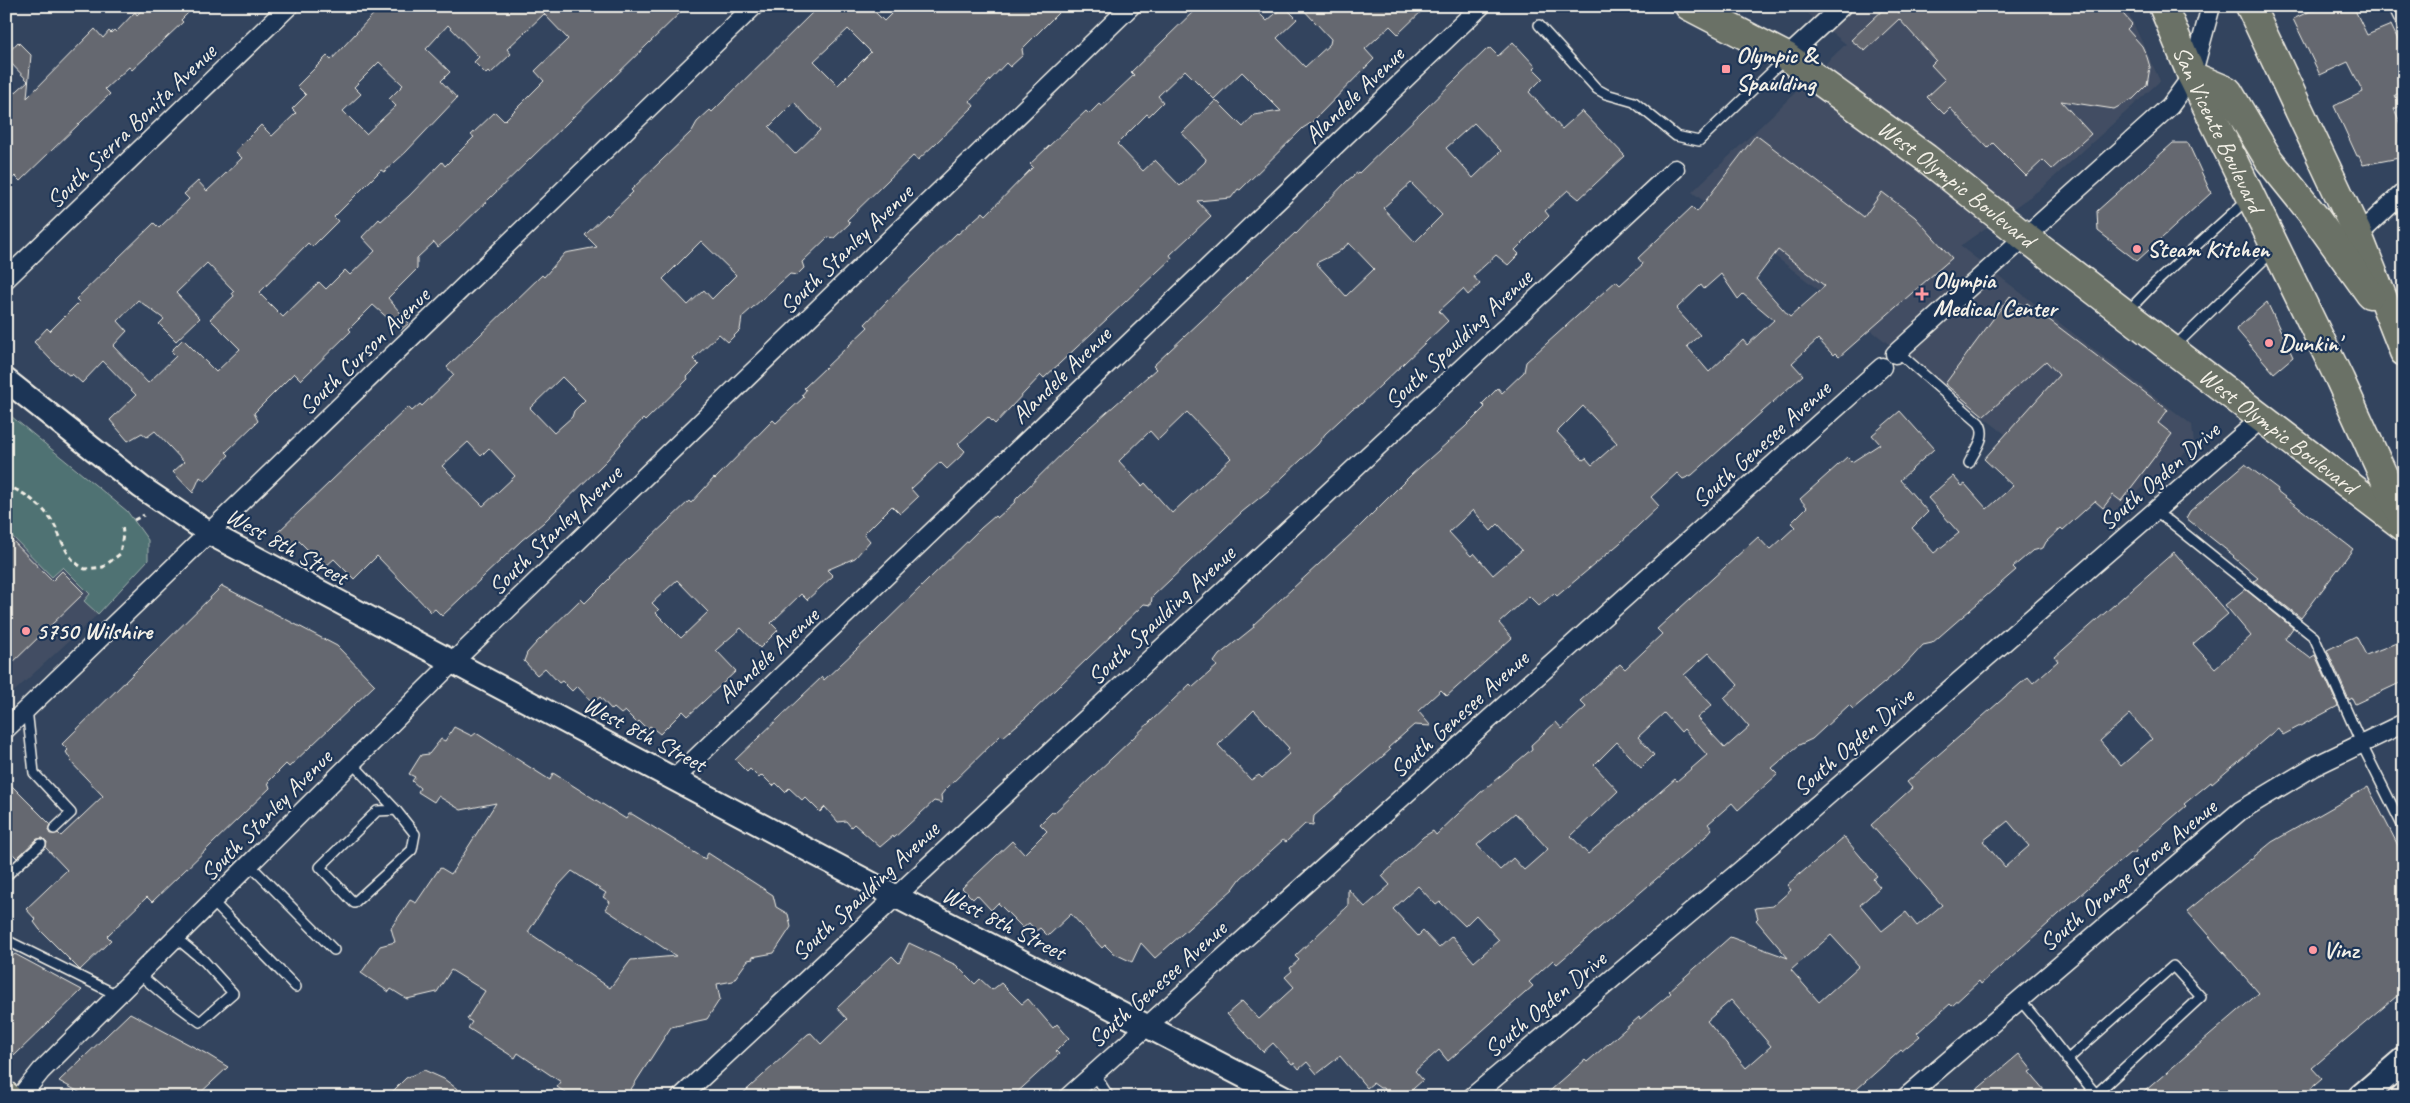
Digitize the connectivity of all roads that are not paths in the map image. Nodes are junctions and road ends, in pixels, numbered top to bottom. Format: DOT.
graph roads {
  1 [pos="289,6"];
  2 [pos="754,6"];
  3 [pos="1131,6"];
  4 [pos="1481,6"];
  5 [pos="1689,6"];
  6 [pos="1842,6"];
  7 [pos="2163,6"];
  8 [pos="2211,6"];
  9 [pos="2250,6"];
  10 [pos="2393,6"];
  11 [pos="1539,25"];
  12 [pos="2404,29"];
  13 [pos="1787,57"];
  14 [pos="2192,76"];
  15 [pos="1675,169"];
  16 [pos="2404,192"];
  17 [pos="2251,196"];
  18 [pos="2358,235"];
  19 [pos="2025,238"];
  20 [pos="2274,250"];
  21 [pos="6,279"];
  22 [pos="2125,314"];
  23 [pos="2390,322"];
  24 [pos="2172,349"];
  25 [pos="2404,352"];
  26 [pos="1896,353"];
  27 [pos="1882,367"];
  28 [pos="6,380"];
  29 [pos="2262,418"];
  30 [pos="1968,463"];
  31 [pos="2154,512"];
  32 [pos="2404,521"];
  33 [pos="2404,527"];
  34 [pos="209,534"];
  35 [pos="452,663"];
  36 [pos="27,709"];
  37 [pos="2404,723"];
  38 [pos="6,729"];
  39 [pos="2361,743"];
  40 [pos="352,763"];
  41 [pos="674,779"];
  42 [pos="396,810"];
  43 [pos="2401,823"];
  44 [pos="54,829"];
  45 [pos="41,844"];
  46 [pos="249,864"];
  47 [pos="6,876"];
  48 [pos="894,896"];
  49 [pos="212,901"];
  50 [pos="176,938"];
  51 [pos="6,940"];
  52 [pos="334,950"];
  53 [pos="139,974"];
  54 [pos="296,987"];
  55 [pos="117,995"];
  56 [pos="2019,1000"];
  57 [pos="1145,1026"];
  58 [pos="2067,1060"];
  59 [pos="2404,1060"];
  60 [pos="1094,1073"];
  61 [pos="20,1097"];
  62 [pos="680,1097"];
  63 [pos="1068,1097"];
  64 [pos="1109,1097"];
  65 [pos="1284,1097"];
  66 [pos="1472,1097"];
  67 [pos="1906,1097"];
  68 [pos="2361,1097"];
  1 -- 21 [label="street, South Sierra Bonita Avenue"];
  2 -- 34 [label="street, South Curson Avenue"];
  3 -- 35 [label="street, South Stanley Avenue"];
  4 -- 41 [label="street, Alandele Avenue"];
  5 -- 13 [label="main road, West Olympic Boulevard"];
  6 -- 13 [label="street"];
  7 -- 14 [label="main road, San Vicente Boulevard"];
  8 -- 14 [label="street"];
  9 -- 18 [label="main road"];
  10 -- 12 [label="lane"];
  11 -- 13 [label="lane"];
  13 -- 19 [label="main road, West Olympic Boulevard"];
  14 -- 17 [label="main road, San Vicente Boulevard"];
  14 -- 19 [label="street"];
  14 -- 23 [label="main road"];
  15 -- 48 [label="street, South Spaulding Avenue"];
  16 -- 18 [label="street"];
  17 -- 20 [label="main road, San Vicente Boulevard"];
  17 -- 22 [label="lane"];
  18 -- 23 [label="main road"];
  19 -- 22 [label="main road, West Olympic Boulevard"];
  19 -- 26 [label="street"];
  20 -- 24 [label="lane"];
  20 -- 32 [label="main road, San Vicente Boulevard"];
  22 -- 24 [label="main road, West Olympic Boulevard"];
  23 -- 25 [label="main road"];
  24 -- 29 [label="main road, West Olympic Boulevard"];
  26 -- 30 [label="lane"];
  27 -- 57 [label="street, South Genesee Avenue"];
  28 -- 34 [label="street, West 8th Street"];
  29 -- 31 [label="street, South Ogden Drive"];
  29 -- 33 [label="main road, West Olympic Boulevard"];
  31 -- 39 [label="lane"];
  31 -- 66 [label="street, South Ogden Drive"];
  34 -- 35 [label="street, West 8th Street"];
  34 -- 36 [label="street, South Curson Avenue"];
  35 -- 40 [label="street, South Stanley Avenue"];
  35 -- 41 [label="street, West 8th Street"];
  36 -- 38 [label="street, South Curson Avenue"];
  36 -- 44 [label="lane"];
  37 -- 39 [label="street, South Orange Grove Avenue"];
  39 -- 43 [label="lane"];
  39 -- 56 [label="street, South Orange Grove Avenue"];
  40 -- 42 [label="lane"];
  40 -- 46 [label="street, South Stanley Avenue"];
  41 -- 48 [label="street, West 8th Street"];
  42 -- 42 [label="lane"];
  45 -- 47 [label="lane"];
  46 -- 49 [label="street, South Stanley Avenue"];
  46 -- 52 [label="lane"];
  48 -- 57 [label="street, West 8th Street"];
  48 -- 62 [label="street, South Spaulding Avenue"];
  49 -- 50 [label="street, South Stanley Avenue"];
  49 -- 54 [label="lane"];
  50 -- 53 [label="street, South Stanley Avenue"];
  50 -- 53 [label="lane"];
  51 -- 55 [label="lane"];
  53 -- 55 [label="street, South Stanley Avenue"];
  55 -- 61 [label="street, South Stanley Avenue"];
  56 -- 58 [label="lane"];
  56 -- 67 [label="street, South Orange Grove Avenue"];
  57 -- 60 [label="street, South Genesee Avenue"];
  57 -- 65 [label="street, West 8th Street"];
  58 -- 58 [label="lane"];
  59 -- 68 [label="main road"];
  60 -- 63 [label="street, South Genesee Avenue"];
  60 -- 64 [label="lane"];
}
